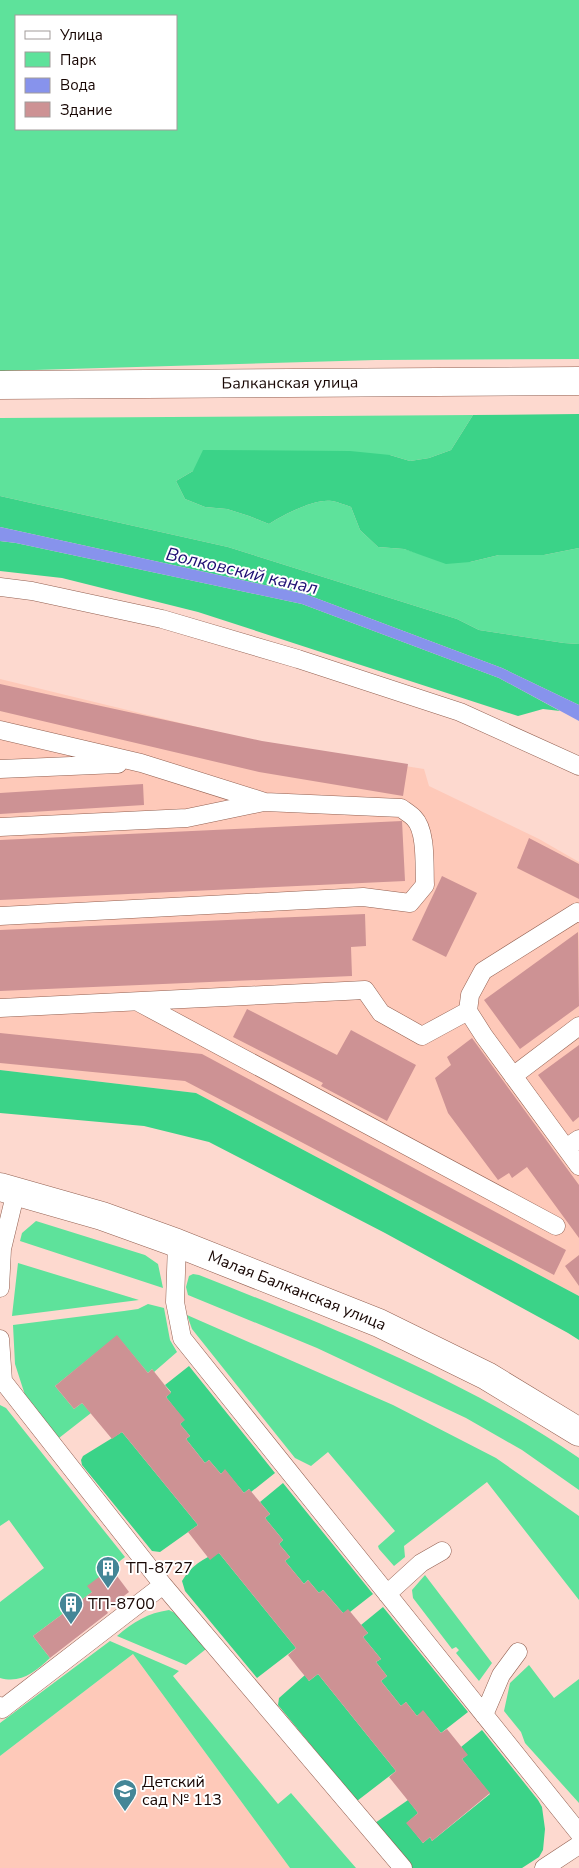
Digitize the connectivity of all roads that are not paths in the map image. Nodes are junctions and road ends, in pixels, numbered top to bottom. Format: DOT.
graph roads {
  1 [pos="579,381"];
  2 [pos="0,385"];
  3 [pos="0,587"];
  4 [pos="0,730"];
  5 [pos="141,762"];
  6 [pos="579,766"];
  7 [pos="0,769"];
  8 [pos="265,802"];
  9 [pos="0,827"];
  10 [pos="579,913"];
  11 [pos="0,916"];
  12 [pos="139,1002"];
  13 [pos="0,1008"];
  14 [pos="468,1011"];
  15 [pos="579,1026"];
  16 [pos="513,1076"];
  17 [pos="573,1144"];
  18 [pos="579,1166"];
  19 [pos="8,1189"];
  20 [pos="556,1226"];
  21 [pos="177,1243"];
  22 [pos="0,1288"];
  23 [pos="0,1339"];
  24 [pos="2,1382"];
  25 [pos="579,1432"];
  26 [pos="442,1551"];
  27 [pos="163,1585"];
  28 [pos="387,1594"];
  29 [pos="518,1652"];
  30 [pos="1,1709"];
  31 [pos="484,1715"];
  32 [pos="579,1833"];
  33 [pos="579,1845"];
  34 [pos="403,1868"];
  35 [pos="544,1868"];
  1 -- 2 [label="street, Балканская улица"];
  3 -- 6 [label="lane"];
  4 -- 5 [label="lane"];
  5 -- 7 [label="lane"];
  5 -- 8 [label="lane"];
  8 -- 9 [label="lane"];
  8 -- 11 [label="lane"];
  10 -- 14 [label="lane"];
  12 -- 13 [label="lane"];
  12 -- 14 [label="lane"];
  12 -- 20 [label="lane"];
  14 -- 16 [label="lane"];
  15 -- 16 [label="lane"];
  16 -- 17 [label="lane"];
  17 -- 18 [label="lane"];
  19 -- 21 [label="street, Малая Балканская улица"];
  19 -- 22 [label="lane"];
  21 -- 25 [label="street, Малая Балканская улица"];
  21 -- 28 [label="lane"];
  23 -- 24 [label="lane"];
  24 -- 27 [label="lane"];
  26 -- 28 [label="lane"];
  27 -- 30 [label="lane"];
  27 -- 34 [label="lane"];
  28 -- 31 [label="lane"];
  29 -- 31 [label="lane"];
  31 -- 32 [label="lane"];
  33 -- 35 [label="lane"];
}
